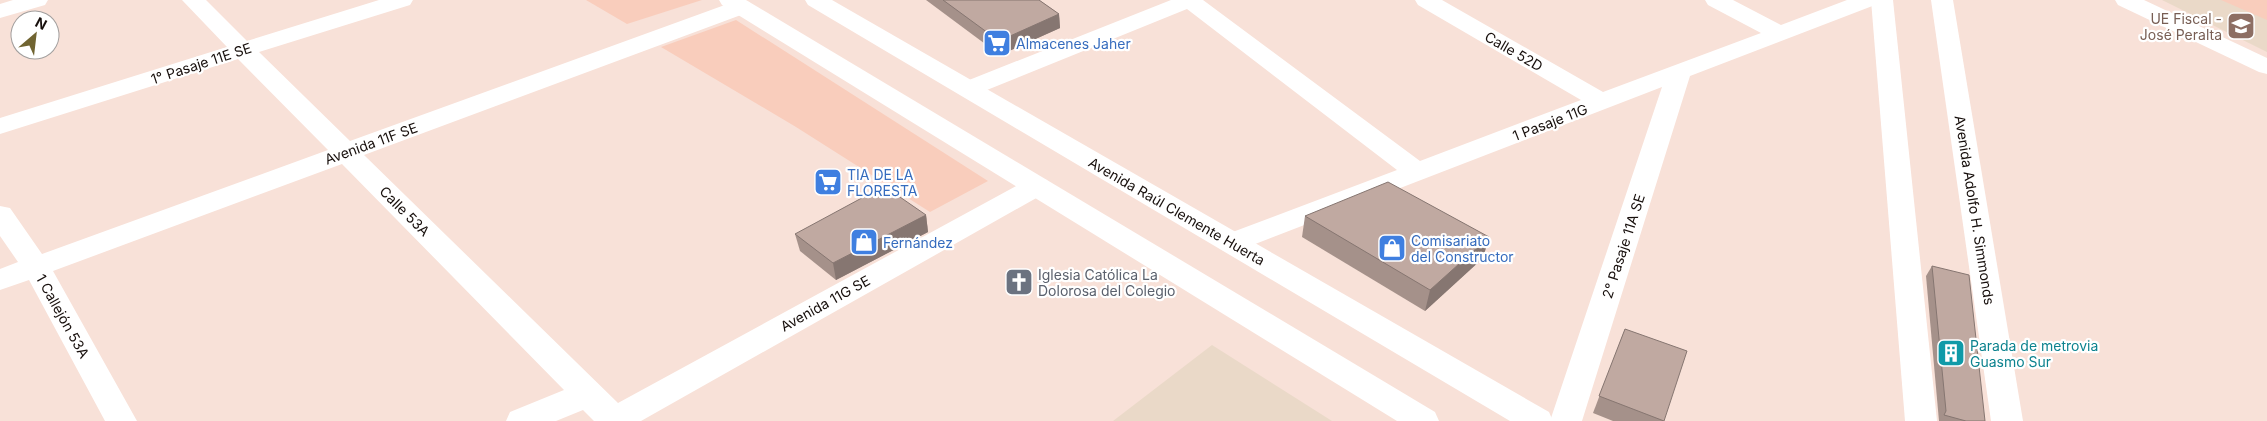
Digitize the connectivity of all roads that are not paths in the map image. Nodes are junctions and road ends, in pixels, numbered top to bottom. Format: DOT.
graph roads {
  1 [pos="37,0"];
  2 [pos="193,0"];
  3 [pos="402,0"];
  4 [pos="816,0"];
  5 [pos="1190,0"];
  6 [pos="1426,0"];
  7 [pos="1716,0"];
  8 [pos="1867,0"];
  9 [pos="1882,0"];
  10 [pos="1942,0"];
  11 [pos="2126,0"];
  12 [pos="736,3"];
  13 [pos="0,11"];
  14 [pos="1779,33"];
  15 [pos="242,50"];
  16 [pos="2267,67"];
  17 [pos="1680,70"];
  18 [pos="968,88"];
  19 [pos="1602,102"];
  20 [pos="0,126"];
  21 [pos="346,152"];
  22 [pos="1418,173"];
  23 [pos="1037,186"];
  24 [pos="0,215"];
  25 [pos="1232,243"];
  26 [pos="36,267"];
  27 [pos="0,280"];
  28 [pos="588,394"];
  29 [pos="1416,419"];
  30 [pos="121,421"];
  31 [pos="522,421"];
  32 [pos="615,421"];
  33 [pos="1537,421"];
  34 [pos="1566,421"];
  35 [pos="1921,421"];
  36 [pos="2007,421"];
  1 -- 13 [label="street"];
  2 -- 15 [label="street, Calle 53A"];
  3 -- 15 [label="street, 1° Pasaje 11E SE"];
  4 -- 18 [label="street, Avenida Raúl Clemente Huerta"];
  5 -- 18 [label="street"];
  5 -- 22 [label="street"];
  6 -- 19 [label="street, Calle 52D"];
  7 -- 14 [label="street"];
  8 -- 14 [label="street, 1 Pasaje 11G"];
  9 -- 35 [label="street"];
  10 -- 36 [label="street, Avenida Adolfo H. Simmonds"];
  11 -- 16 [label="street"];
  12 -- 21 [label="street, Avenida 11F SE"];
  12 -- 23 [label="street"];
  14 -- 17 [label="street, 1 Pasaje 11G"];
  15 -- 20 [label="street, 1° Pasaje 11E SE"];
  15 -- 21 [label="street, Calle 53A"];
  17 -- 19 [label="street, 1 Pasaje 11G"];
  17 -- 34 [label="street, 2° Pasaje 11A SE"];
  18 -- 25 [label="street, Avenida Raúl Clemente Huerta"];
  19 -- 22 [label="street, 1 Pasaje 11G"];
  21 -- 26 [label="street, Avenida 11F SE"];
  21 -- 28 [label="street, Calle 53A"];
  22 -- 25 [label="street, 1 Pasaje 11G"];
  23 -- 29 [label="street"];
  23 -- 32 [label="street, Avenida 11G SE"];
  24 -- 26 [label="street, 1 Callejón 53A"];
  25 -- 33 [label="street, Avenida Raúl Clemente Huerta"];
  26 -- 27 [label="street, Avenida 11F SE"];
  26 -- 30 [label="street, 1 Callejón 53A"];
  28 -- 31 [label="street"];
  28 -- 32 [label="street, Calle 53A"];
}
